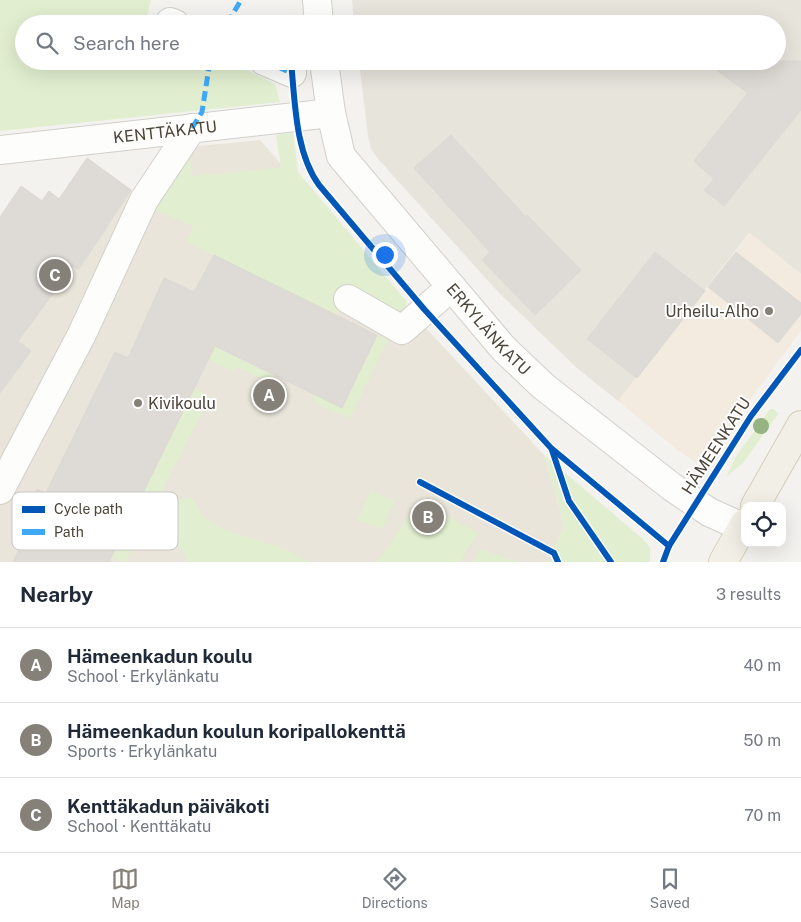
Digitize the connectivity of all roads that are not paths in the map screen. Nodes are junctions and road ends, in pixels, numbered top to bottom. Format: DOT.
graph roads {
  1 [pos="316,0"];
  2 [pos="318,15"];
  3 [pos="285,70"];
  4 [pos="325,70"];
  5 [pos="292,73"];
  6 [pos="331,113"];
  7 [pos="192,128"];
  8 [pos="0,150"];
  9 [pos="451,287"];
  10 [pos="348,299"];
  11 [pos="798,438"];
  12 [pos="0,490"];
  13 [pos="758,502"];
  14 [pos="741,518"];
  15 [pos="741,530"];
  16 [pos="723,562"];
  1 -- 2 [label="street"];
  3 -- 5 [label="street"];
  4 -- 6 [label="street, ERKYLÄNKATU"];
  6 -- 7 [label="street, KENTTÄKATU"];
  6 -- 9 [label="street, ERKYLÄNKATU"];
  7 -- 8 [label="street, KENTTÄKATU"];
  7 -- 12 [label="street"];
  9 -- 10 [label="street"];
  9 -- 14 [label="street, ERKYLÄNKATU"];
  11 -- 13 [label="main road"];
  15 -- 16 [label="main road"];
}
